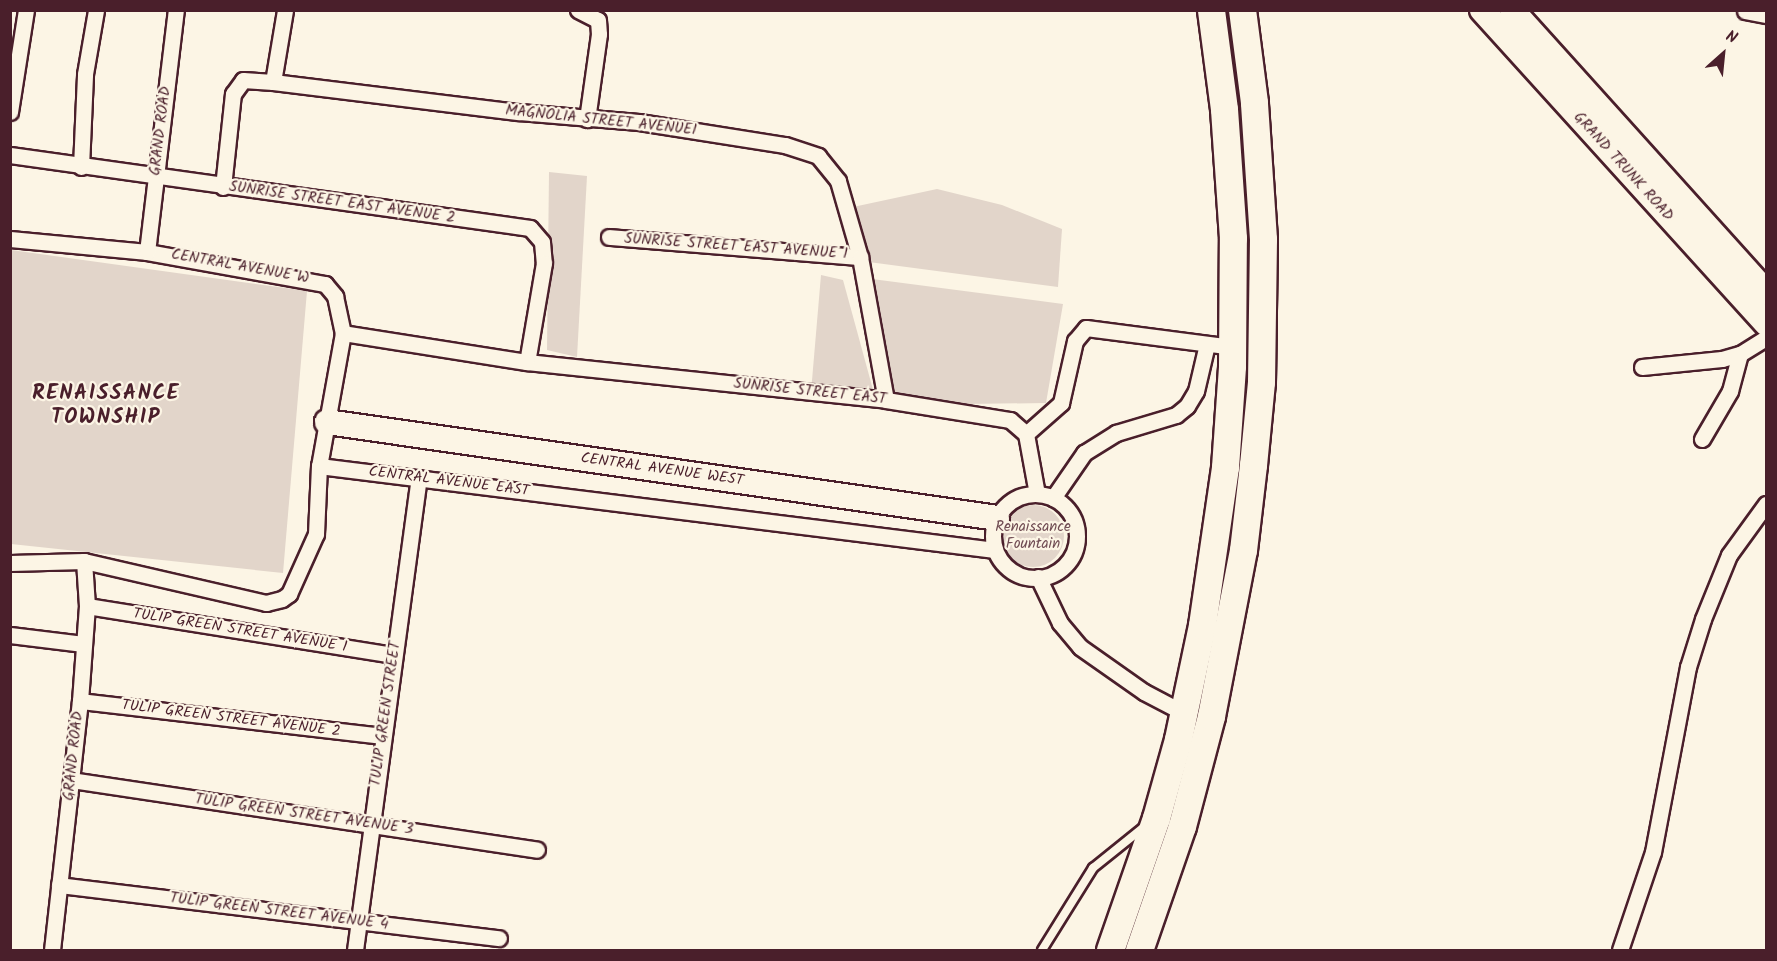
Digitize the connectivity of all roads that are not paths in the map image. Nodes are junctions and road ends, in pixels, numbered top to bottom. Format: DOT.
graph roads {
  1 [pos="26,10"];
  2 [pos="96,10"];
  3 [pos="176,10"];
  4 [pos="285,10"];
  5 [pos="579,10"];
  6 [pos="1211,10"];
  7 [pos="1242,10"];
  8 [pos="1482,10"];
  9 [pos="1512,10"];
  10 [pos="1745,11"];
  11 [pos="1767,15"];
  12 [pos="17,28"];
  13 [pos="273,82"];
  14 [pos="10,112"];
  15 [pos="587,119"];
  16 [pos="10,155"];
  17 [pos="81,166"];
  18 [pos="155,176"];
  19 [pos="223,187"];
  20 [pos="609,237"];
  21 [pos="10,239"];
  22 [pos="147,252"];
  23 [pos="860,257"];
  24 [pos="1767,292"];
  25 [pos="1767,323"];
  26 [pos="344,333"];
  27 [pos="1767,338"];
  28 [pos="1219,345"];
  29 [pos="1740,354"];
  30 [pos="527,362"];
  31 [pos="1642,368"];
  32 [pos="886,400"];
  33 [pos="327,422"];
  34 [pos="1026,434"];
  35 [pos="1702,439"];
  36 [pos="319,466"];
  37 [pos="419,478"];
  38 [pos="1036,494"];
  39 [pos="1053,498"];
  40 [pos="1767,504"];
  41 [pos="996,518"];
  42 [pos="996,550"];
  43 [pos="84,561"];
  44 [pos="10,563"];
  45 [pos="1038,577"];
  46 [pos="87,606"];
  47 [pos="10,635"];
  48 [pos="83,644"];
  49 [pos="394,654"];
  50 [pos="80,701"];
  51 [pos="1184,713"];
  52 [pos="382,736"];
  53 [pos="71,780"];
  54 [pos="1156,818"];
  55 [pos="371,825"];
  56 [pos="537,850"];
  57 [pos="59,885"];
  58 [pos="359,921"];
  59 [pos="499,938"];
  60 [pos="51,951"];
  61 [pos="355,951"];
  62 [pos="1042,951"];
  63 [pos="1110,951"];
  64 [pos="1139,951"];
  65 [pos="1620,951"];
  1 -- 12 [label="street"];
  2 -- 17 [label="street"];
  3 -- 18 [label="street, GRAND ROAD"];
  4 -- 13 [label="street"];
  5 -- 15 [label="street"];
  6 -- 28 [label="highway"];
  7 -- 64 [label="highway"];
  8 -- 25 [label="main road, GRAND TRUNK ROAD"];
  9 -- 24 [label="main road, GRAND TRUNK ROAD"];
  10 -- 11 [label="street"];
  12 -- 14 [label="street"];
  13 -- 15 [label="street, MAGNOLIA STREET AVENUE1"];
  13 -- 19 [label="street, MAGNOLIA STREET AVENUE1"];
  15 -- 23 [label="street, MAGNOLIA STREET AVENUE1"];
  16 -- 17 [label="street, SUNRISE STREET EAST AVENUE 2"];
  17 -- 18 [label="street, SUNRISE STREET EAST AVENUE 2"];
  18 -- 19 [label="street, SUNRISE STREET EAST AVENUE 2"];
  18 -- 22 [label="street, GRAND ROAD"];
  19 -- 30 [label="street, SUNRISE STREET EAST AVENUE 2"];
  20 -- 23 [label="street, SUNRISE STREET EAST AVENUE 1"];
  21 -- 22 [label="street, CENTRAL AVENUE W"];
  22 -- 26 [label="street, CENTRAL AVENUE W"];
  23 -- 32 [label="street, SUNRISE STREET EAST AVENUE 1"];
  26 -- 30 [label="street, SUNRISE STREET EAST"];
  26 -- 33 [label="street, CENTRAL AVENUE W"];
  27 -- 29 [label="street"];
  28 -- 34 [label="street"];
  28 -- 39 [label="street"];
  28 -- 51 [label="highway"];
  29 -- 31 [label="street"];
  29 -- 35 [label="street"];
  30 -- 32 [label="street, SUNRISE STREET EAST"];
  32 -- 34 [label="street, SUNRISE STREET EAST"];
  33 -- 36 [label="street, CENTRAL AVENUE W"];
  33 -- 41 [label="main road, CENTRAL AVENUE WEST"];
  34 -- 38 [label="street"];
  36 -- 37 [label="street, CENTRAL AVENUE EAST"];
  36 -- 43 [label="street"];
  37 -- 42 [label="street, CENTRAL AVENUE EAST"];
  37 -- 49 [label="street, TULIP GREEN STREET"];
  38 -- 39 [label="street"];
  38 -- 41 [label="street"];
  39 -- 45 [label="street"];
  40 -- 65 [label="street"];
  41 -- 42 [label="street"];
  42 -- 45 [label="street"];
  43 -- 44 [label="street"];
  43 -- 46 [label="street, GRAND ROAD"];
  45 -- 51 [label="street"];
  46 -- 48 [label="street, GRAND ROAD"];
  46 -- 49 [label="street, TULIP GREEN STREET AVENUE 1"];
  47 -- 48 [label="street"];
  48 -- 50 [label="street, GRAND ROAD"];
  49 -- 52 [label="street, TULIP GREEN STREET"];
  50 -- 52 [label="street, TULIP GREEN STREET AVENUE 2"];
  50 -- 53 [label="street, GRAND ROAD"];
  51 -- 54 [label="highway"];
  52 -- 55 [label="street, TULIP GREEN STREET"];
  53 -- 55 [label="street, TULIP GREEN STREET AVENUE 3"];
  53 -- 57 [label="street, GRAND ROAD"];
  54 -- 62 [label="lane"];
  54 -- 63 [label="highway"];
  55 -- 56 [label="street, TULIP GREEN STREET AVENUE 3"];
  55 -- 58 [label="street, TULIP GREEN STREET"];
  57 -- 58 [label="street, TULIP GREEN STREET AVENUE 4"];
  57 -- 60 [label="street, GRAND ROAD"];
  58 -- 59 [label="street, TULIP GREEN STREET AVENUE 4"];
  58 -- 61 [label="street, TULIP GREEN STREET"];
}
